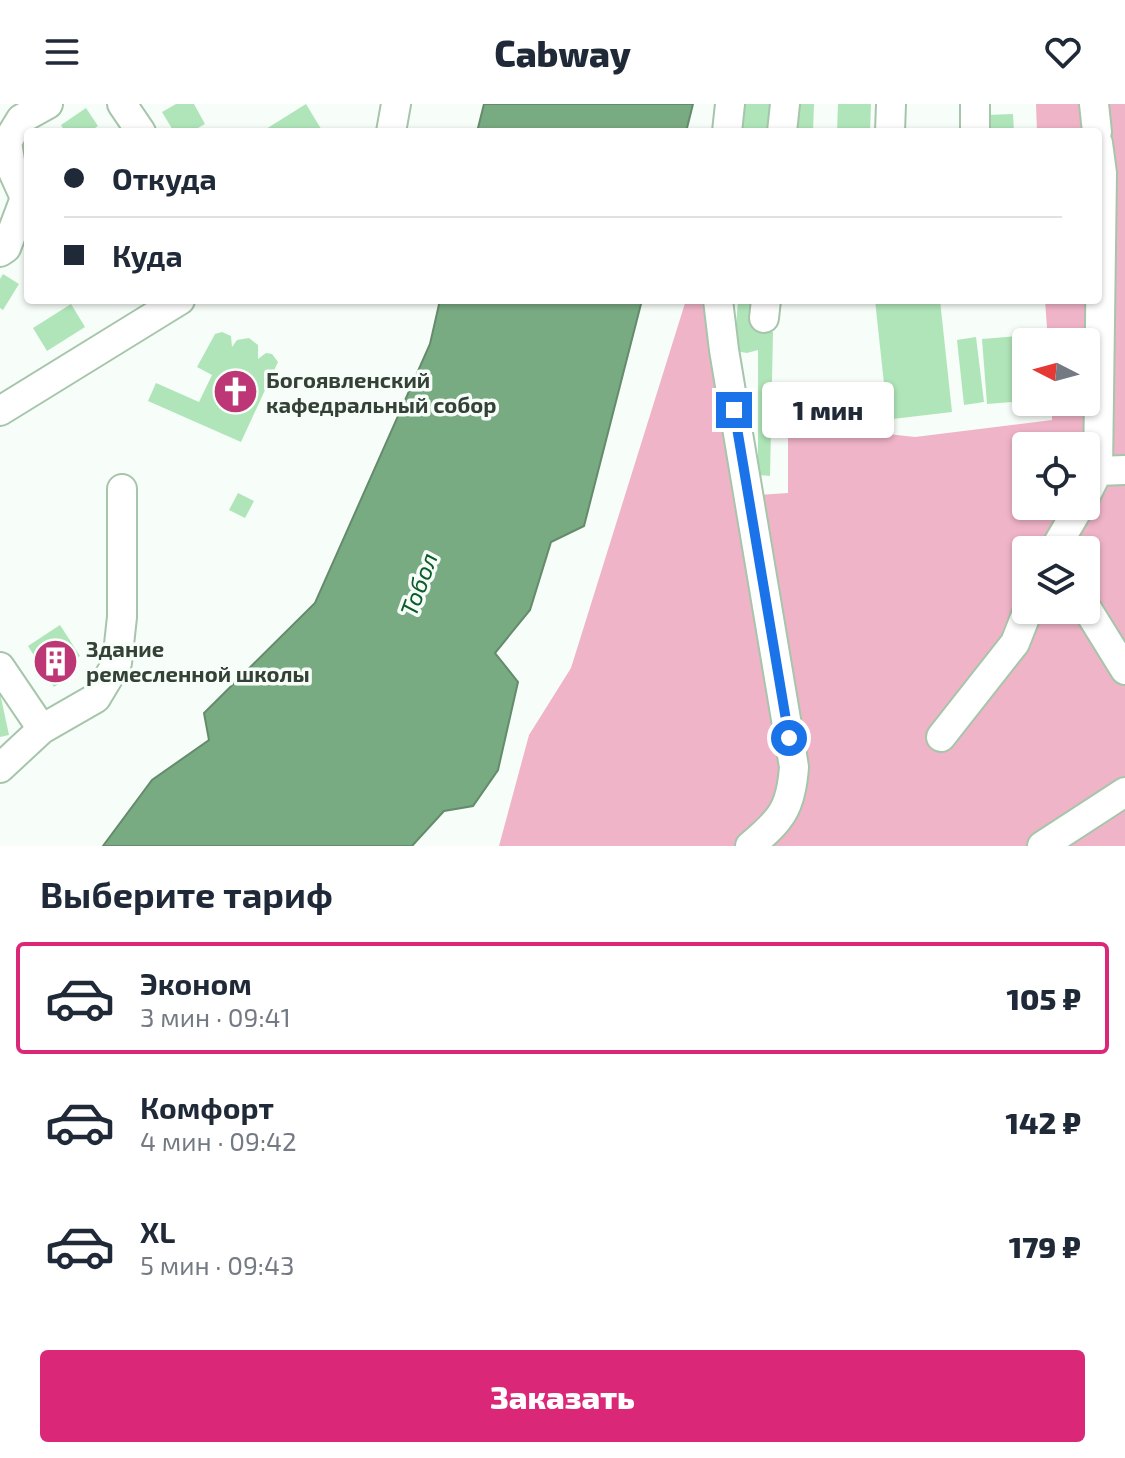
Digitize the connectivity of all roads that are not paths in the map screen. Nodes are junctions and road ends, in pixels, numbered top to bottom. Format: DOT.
graph roads {
  1 [pos="48,104"];
  2 [pos="122,104"];
  3 [pos="396,104"];
  4 [pos="730,104"];
  5 [pos="785,104"];
  6 [pos="891,104"];
  7 [pos="975,104"];
  8 [pos="138,128"];
  9 [pos="392,128"];
  10 [pos="727,128"];
  11 [pos="782,128"];
  12 [pos="890,128"];
  13 [pos="975,128"];
  14 [pos="1102,173"];
  15 [pos="24,196"];
  16 [pos="24,201"];
  17 [pos="0,252"];
  18 [pos="174,304"];
  19 [pos="719,304"];
  20 [pos="0,411"];
  21 [pos="1103,479"];
  22 [pos="122,489"];
  23 [pos="1022,624"];
  24 [pos="1097,624"];
  25 [pos="0,667"];
  26 [pos="1125,670"];
  27 [pos="42,729"];
  28 [pos="941,737"];
  29 [pos="1,765"];
  30 [pos="1125,792"];
  31 [pos="750,846"];
  32 [pos="1042,846"];
  1 -- 15 [label="street"];
  2 -- 8 [label="street"];
  3 -- 9 [label="street"];
  4 -- 10 [label="street"];
  5 -- 11 [label="street"];
  6 -- 12 [label="street"];
  7 -- 13 [label="street"];
  14 -- 21 [label="street"];
  16 -- 17 [label="street"];
  18 -- 20 [label="street"];
  19 -- 31 [label="street"];
  22 -- 27 [label="street"];
  23 -- 28 [label="street"];
  24 -- 26 [label="street"];
  25 -- 27 [label="street"];
  27 -- 29 [label="street"];
  30 -- 32 [label="street"];
}
